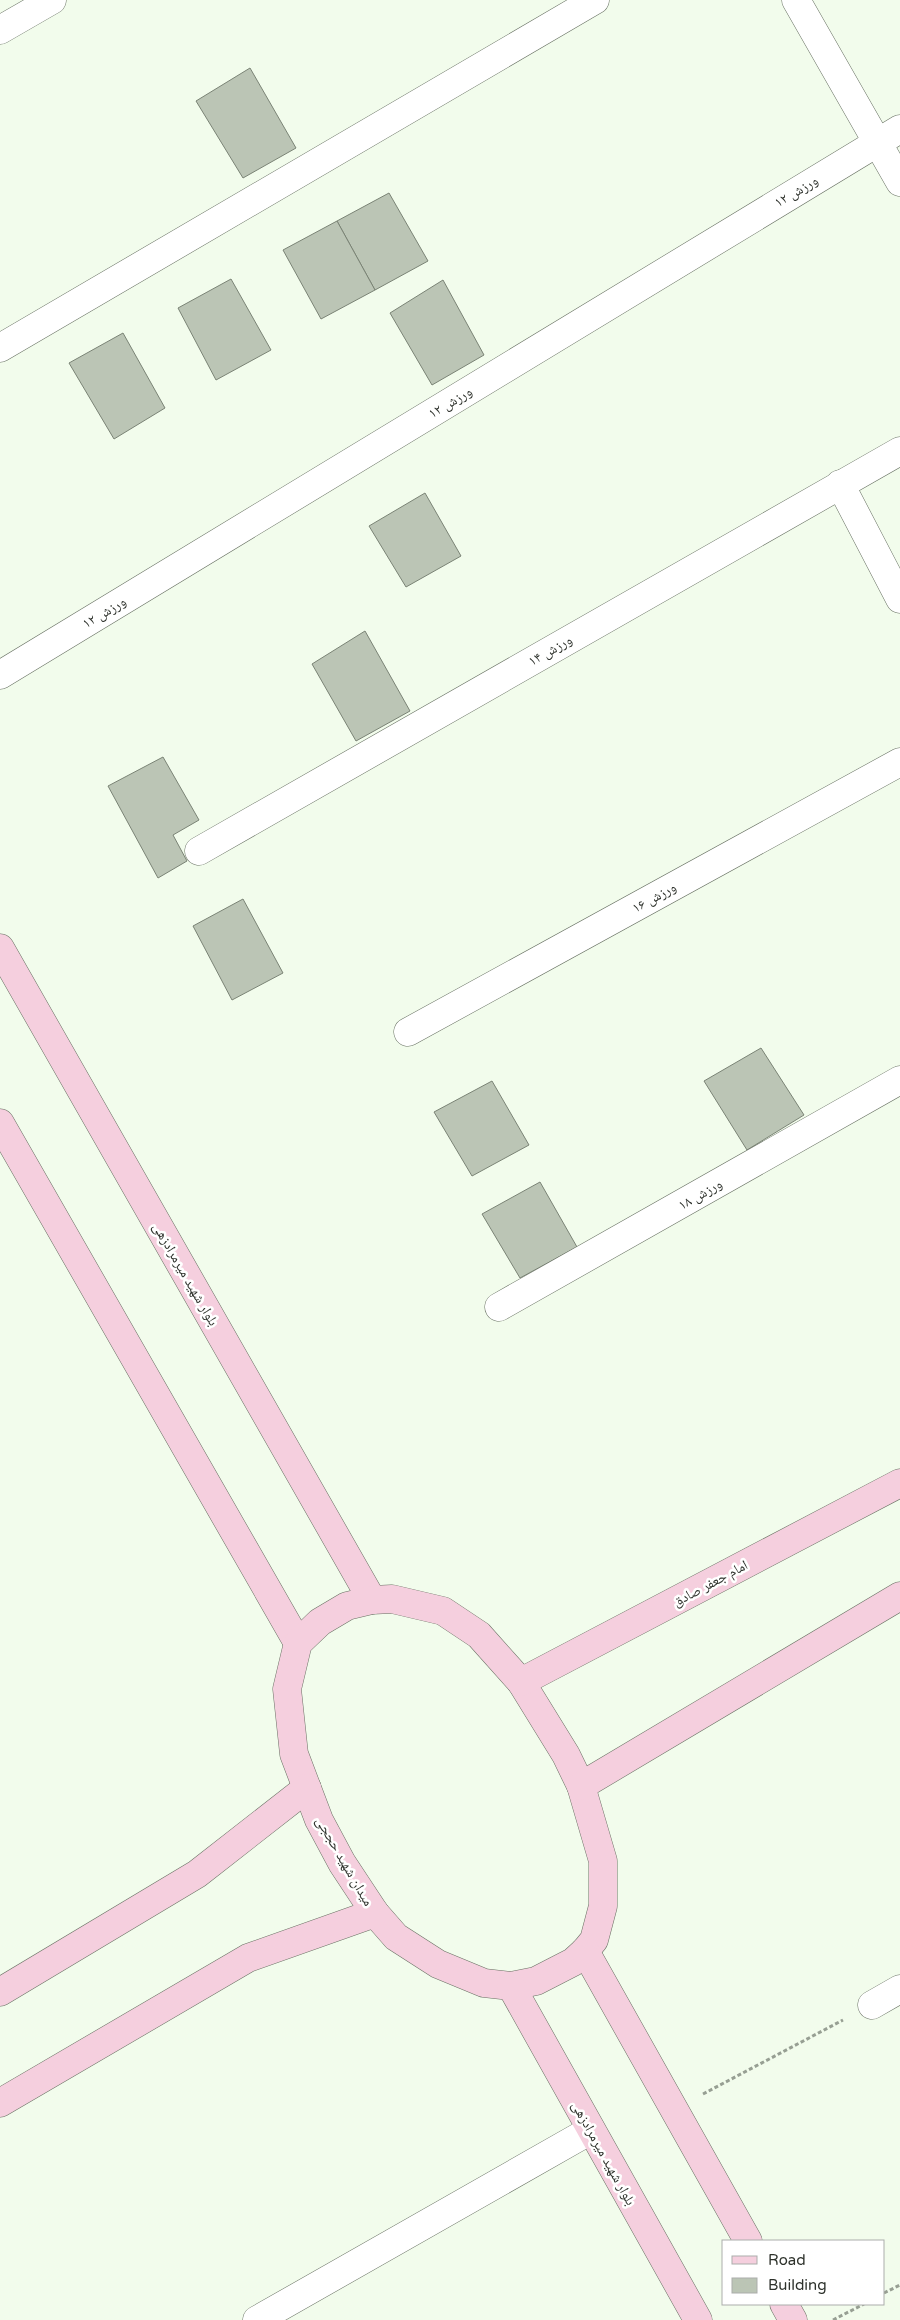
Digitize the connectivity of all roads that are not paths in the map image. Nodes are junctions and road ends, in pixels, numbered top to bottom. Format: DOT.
graph roads {
  1 [pos="52,0"];
  2 [pos="595,0"];
  3 [pos="796,0"];
  4 [pos="0,30"];
  5 [pos="889,135"];
  6 [pos="900,182"];
  7 [pos="0,348"];
  8 [pos="900,451"];
  9 [pos="840,484"];
  10 [pos="900,599"];
  11 [pos="0,675"];
  12 [pos="900,762"];
  13 [pos="200,850"];
  14 [pos="0,948"];
  15 [pos="408,1032"];
  16 [pos="900,1080"];
  17 [pos="0,1123"];
  18 [pos="499,1307"];
  19 [pos="900,1483"];
  20 [pos="900,1596"];
  21 [pos="372,1600"];
  22 [pos="298,1644"];
  23 [pos="521,1682"];
  24 [pos="582,1786"];
  25 [pos="307,1788"];
  26 [pos="375,1913"];
  27 [pos="585,1951"];
  28 [pos="510,1986"];
  29 [pos="900,1989"];
  30 [pos="0,1992"];
  31 [pos="872,2005"];
  32 [pos="0,2103"];
  33 [pos="592,2130"];
  34 [pos="747,2240"];
  35 [pos="785,2305"];
  36 [pos="257,2320"];
  37 [pos="698,2320"];
  38 [pos="793,2320"];
  1 -- 4 [label="street"];
  2 -- 7 [label="street"];
  3 -- 5 [label="street"];
  5 -- 6 [label="street"];
  5 -- 11 [label="street, ورزش ۱۲"];
  8 -- 9 [label="street, ورزش ۱۴"];
  9 -- 10 [label="street"];
  9 -- 13 [label="street, ورزش ۱۴"];
  12 -- 15 [label="street, ورزش ۱۶"];
  14 -- 21 [label="main road, بلوار شهید میرمرادزهی"];
  16 -- 18 [label="street, ورزش ۱۸"];
  17 -- 22 [label="main road"];
  19 -- 23 [label="main road, امام جعفر صادق"];
  20 -- 24 [label="main road"];
  21 -- 22 [label="main road, میدان شهید حججی"];
  21 -- 23 [label="main road, میدان شهید حججی"];
  22 -- 25 [label="main road, میدان شهید حججی"];
  23 -- 24 [label="main road, میدان شهید حججی"];
  24 -- 27 [label="main road, میدان شهید حججی"];
  25 -- 26 [label="main road, میدان شهید حججی"];
  25 -- 30 [label="main road"];
  26 -- 28 [label="main road, میدان شهید حججی"];
  26 -- 32 [label="main road"];
  27 -- 28 [label="main road, میدان شهید حججی"];
  27 -- 34 [label="main road"];
  28 -- 33 [label="main road, بلوار شهید میرمرادزهی"];
  29 -- 31 [label="street"];
  33 -- 36 [label="street"];
  33 -- 37 [label="main road, بلوار شهید میرمرادزهی"];
  35 -- 38 [label="main road"];
}
